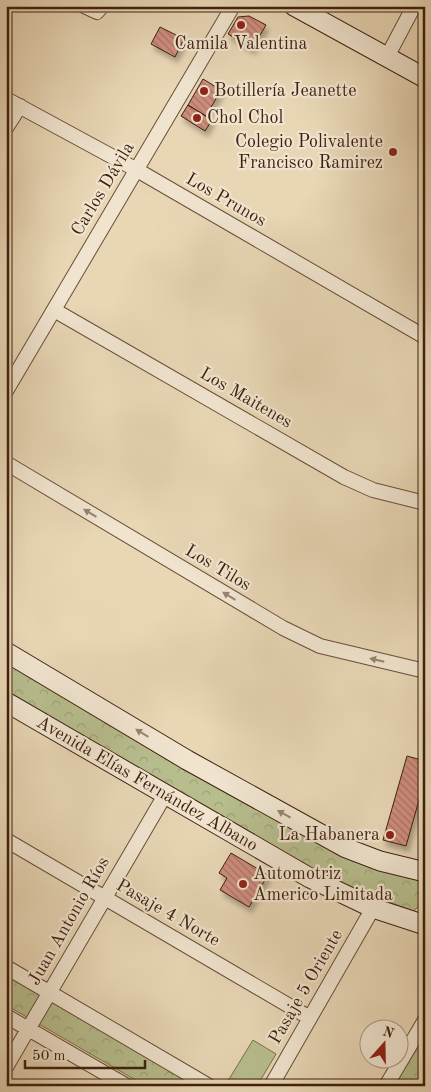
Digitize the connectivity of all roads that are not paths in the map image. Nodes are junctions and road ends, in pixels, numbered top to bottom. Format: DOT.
graph roads {
  1 [pos="84,6"];
  2 [pos="233,6"];
  3 [pos="414,6"];
  4 [pos="302,8"];
  5 [pos="100,9"];
  6 [pos="387,58"];
  7 [pos="425,78"];
  8 [pos="6,99"];
  9 [pos="20,106"];
  10 [pos="6,128"];
  11 [pos="137,170"];
  12 [pos="54,310"];
  13 [pos="425,337"];
  14 [pos="6,392"];
  15 [pos="6,463"];
  16 [pos="425,503"];
  17 [pos="6,652"];
  18 [pos="425,671"];
  19 [pos="6,702"];
  20 [pos="165,794"];
  21 [pos="6,840"];
  22 [pos="425,872"];
  23 [pos="104,898"];
  24 [pos="373,908"];
  25 [pos="423,924"];
  26 [pos="6,967"];
  27 [pos="50,992"];
  28 [pos="6,1016"];
  29 [pos="310,1018"];
  30 [pos="425,1020"];
  31 [pos="28,1028"];
  32 [pos="6,1066"];
  33 [pos="126,1086"];
  34 [pos="210,1086"];
  35 [pos="271,1086"];
  36 [pos="386,1086"];
  1 -- 5 [label="street"];
  2 -- 11 [label="street, Carlos Dávila"];
  3 -- 6 [label="street"];
  4 -- 6 [label="main road"];
  6 -- 7 [label="main road"];
  8 -- 9 [label="street, Los Prunos"];
  9 -- 10 [label="street"];
  9 -- 11 [label="street, Los Prunos"];
  11 -- 12 [label="street, Carlos Dávila"];
  11 -- 13 [label="street, Los Prunos"];
  12 -- 14 [label="street, Carlos Dávila"];
  12 -- 16 [label="street, Los Maitenes"];
  18 -- 15 [label="street, Los Tilos, one-way"];
  22 -- 17 [label="main road, one-way"];
  19 -- 20 [label="main road, Avenida Elías Fernández Albano"];
  20 -- 23 [label="street, Juan Antonio Ríos"];
  20 -- 24 [label="main road, Avenida Elías Fernández Albano"];
  21 -- 23 [label="street, Pasaje 4 Norte"];
  23 -- 27 [label="street, Juan Antonio Ríos"];
  23 -- 29 [label="street, Pasaje 4 Norte"];
  24 -- 25 [label="main road, Avenida Elías Fernández Albano"];
  24 -- 29 [label="street, Pasaje 5 Oriente"];
  26 -- 27 [label="street"];
  27 -- 31 [label="street, Juan Antonio Ríos"];
  27 -- 34 [label="street"];
  28 -- 31 [label="street"];
  29 -- 35 [label="street, Pasaje 5 Oriente"];
  30 -- 36 [label="street"];
  31 -- 32 [label="street, Juan Antonio Ríos"];
  31 -- 33 [label="street"];
}
